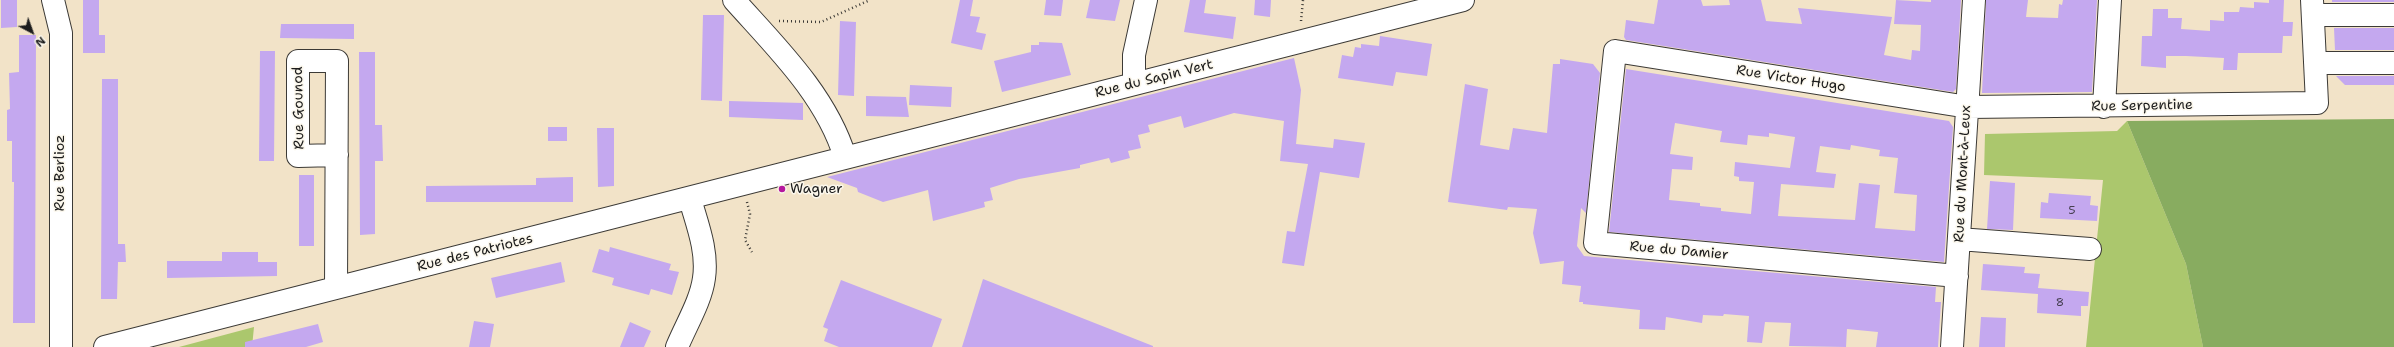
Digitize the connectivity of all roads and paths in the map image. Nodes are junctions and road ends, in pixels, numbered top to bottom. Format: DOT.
graph roads {
  1 [pos="53,0"];
  2 [pos="734,0"];
  3 [pos="870,0"];
  4 [pos="1146,0"];
  5 [pos="1463,0"];
  6 [pos="1974,0"];
  7 [pos="2110,0"];
  8 [pos="2312,8"];
  9 [pos="2394,15"];
  10 [pos="752,20"];
  11 [pos="1615,51"];
  12 [pos="2315,63"];
  13 [pos="2394,63"];
  14 [pos="1134,84"];
  15 [pos="2104,106"];
  16 [pos="1968,107"];
  17 [pos="337,155"];
  18 [pos="845,157"];
  19 [pos="743,186"];
  20 [pos="690,199"];
  21 [pos="1960,239"];
  22 [pos="2090,249"];
  23 [pos="752,252"];
  24 [pos="1957,276"];
  25 [pos="336,288"];
  26 [pos="61,347"];
  27 [pos="105,347"];
  28 [pos="677,347"];
  29 [pos="1952,347"];
  1 -- 26 [label="street, Rue Berlioz"];
  2 -- 10 [label="street"];
  3 -- 10 [label="path"];
  4 -- 14 [label="street"];
  5 -- 14 [label="street, Rue du Sapin Vert"];
  6 -- 16 [label="street, Rue du Mont-à-Leux"];
  7 -- 15 [label="street"];
  8 -- 9 [label="street"];
  8 -- 12 [label="street"];
  10 -- 18 [label="street"];
  11 -- 16 [label="street, Rue Victor Hugo"];
  11 -- 24 [label="street, Rue du Damier"];
  12 -- 13 [label="street"];
  12 -- 15 [label="street, Rue Serpentine"];
  14 -- 18 [label="street, Rue du Sapin Vert"];
  15 -- 16 [label="street, Rue Serpentine"];
  16 -- 21 [label="street, Rue du Mont-à-Leux"];
  17 -- 25 [label="street"];
  18 -- 19 [label="street, Rue des Patriotes"];
  19 -- 20 [label="street, Rue des Patriotes"];
  19 -- 23 [label="path"];
  20 -- 25 [label="street, Rue des Patriotes"];
  20 -- 28 [label="street"];
  21 -- 22 [label="street"];
  21 -- 24 [label="street, Rue du Mont-à-Leux"];
  24 -- 29 [label="street, Rue du Mont-à-Leux"];
  25 -- 27 [label="street, Rue des Patriotes"];
}
